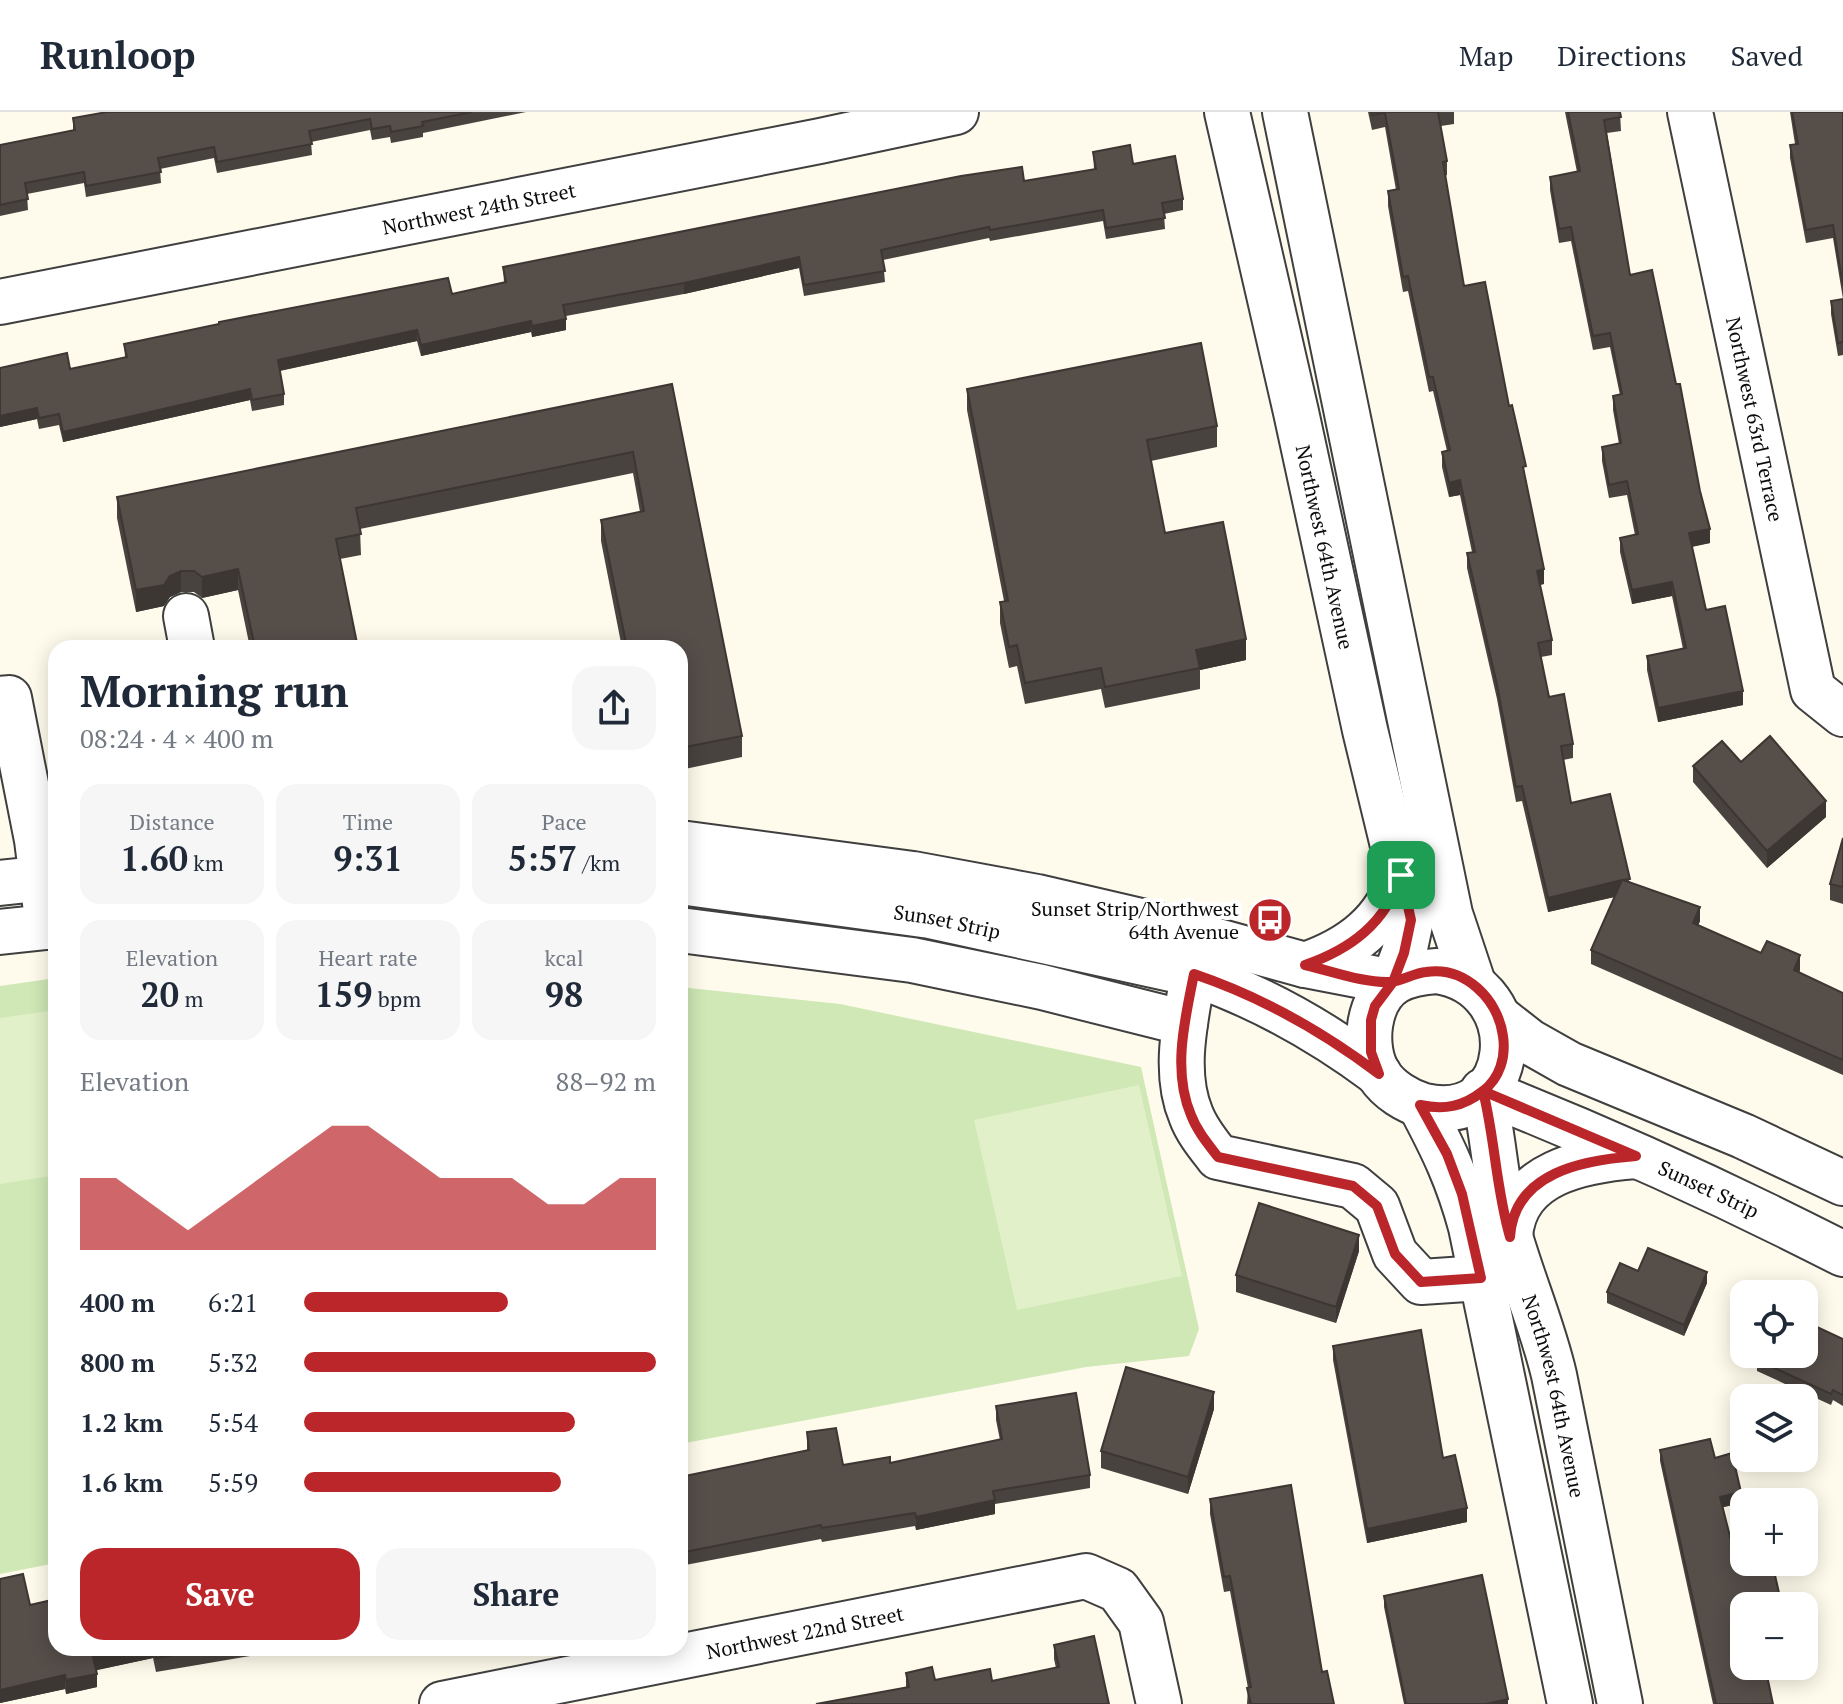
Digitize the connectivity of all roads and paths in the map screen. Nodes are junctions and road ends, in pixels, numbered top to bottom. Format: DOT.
graph roads {
  1 [pos="956,112"];
  2 [pos="1227,112"];
  3 [pos="1285,112"];
  4 [pos="1690,112"];
  5 [pos="816,127"];
  6 [pos="0,302"];
  7 [pos="0,699"];
  8 [pos="1843,714"];
  9 [pos="688,844"];
  10 [pos="32,860"];
  11 [pos="1401,875"];
  12 [pos="688,883"];
  13 [pos="775,893"];
  14 [pos="48,913"];
  15 [pos="48,926"];
  16 [pos="688,931"];
  17 [pos="0,932"];
  18 [pos="768,939"];
  19 [pos="1305,965"];
  20 [pos="1194,974"];
  21 [pos="1393,982"];
  22 [pos="1485,1000"];
  23 [pos="1185,1023"];
  24 [pos="1379,1074"];
  25 [pos="1483,1091"];
  26 [pos="1420,1105"];
  27 [pos="1636,1156"];
  28 [pos="1843,1183"];
  29 [pos="1510,1237"];
  30 [pos="1843,1254"];
  31 [pos="1481,1278"];
  32 [pos="688,1655"];
  33 [pos="684,1656"];
  34 [pos="442,1704"];
  35 [pos="1159,1704"];
  36 [pos="1570,1704"];
  37 [pos="1620,1704"];
  1 -- 5 [label="street, Northwest 24th Street"];
  2 -- 11 [label="street, Northwest 64th Avenue"];
  3 -- 22 [label="street"];
  4 -- 8 [label="street, Northwest 63rd Terrace"];
  5 -- 6 [label="street, Northwest 24th Street"];
  7 -- 10 [label="street"];
  9 -- 19 [label="street, Sunset Strip"];
  10 -- 14 [label="street"];
  11 -- 19 [label="street"];
  11 -- 21 [label="street, Northwest 64th Avenue"];
  12 -- 13 [label="street, Sunset Strip"];
  13 -- 18 [label="street"];
  13 -- 20 [label="street, Sunset Strip"];
  15 -- 17 [label="street"];
  16 -- 18 [label="street"];
  18 -- 23 [label="street"];
  19 -- 21 [label="street, Sunset Strip"];
  20 -- 23 [label="street"];
  20 -- 24 [label="street, Sunset Strip"];
  21 -- 22 [label="street"];
  21 -- 24 [label="street"];
  22 -- 25 [label="street"];
  22 -- 28 [label="street"];
  23 -- 31 [label="street"];
  24 -- 26 [label="street"];
  25 -- 26 [label="street"];
  25 -- 27 [label="street, Sunset Strip"];
  25 -- 29 [label="street, Northwest 64th Avenue"];
  26 -- 31 [label="street, Northwest 64th Avenue"];
  27 -- 29 [label="street"];
  27 -- 30 [label="street, Sunset Strip"];
  29 -- 37 [label="street, Northwest 64th Avenue"];
  31 -- 36 [label="street, Northwest 64th Avenue"];
  32 -- 35 [label="street, Northwest 22nd Street"];
  33 -- 34 [label="street, Northwest 22nd Street"];
}
